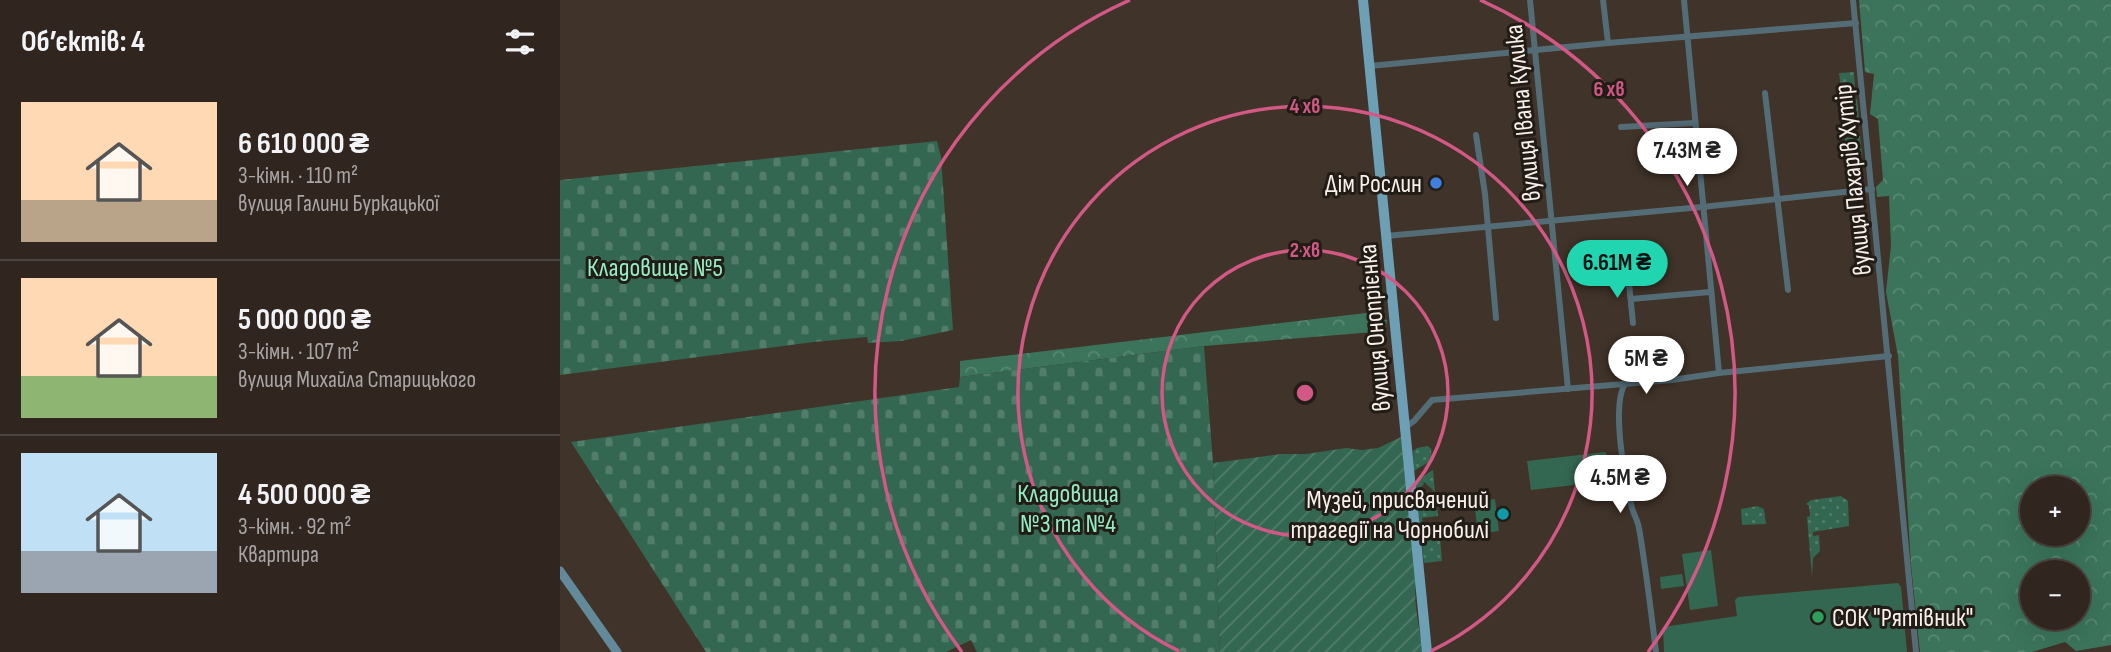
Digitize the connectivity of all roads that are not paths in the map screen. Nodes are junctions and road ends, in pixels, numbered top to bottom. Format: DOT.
graph roads {
  1 [pos="1363,0"];
  2 [pos="1530,0"];
  3 [pos="1603,0"];
  4 [pos="1684,0"];
  5 [pos="1853,0"];
  6 [pos="1856,23"];
  7 [pos="1688,37"];
  8 [pos="1608,43"];
  9 [pos="1535,49"];
  10 [pos="1370,66"];
  11 [pos="1765,93"];
  12 [pos="1695,122"];
  13 [pos="1621,127"];
  14 [pos="1476,135"];
  15 [pos="1871,188"];
  16 [pos="1776,199"];
  17 [pos="1702,207"];
  18 [pos="1552,222"];
  19 [pos="1488,227"];
  20 [pos="1386,236"];
  21 [pos="1628,274"];
  22 [pos="1788,290"];
  23 [pos="1710,292"];
  24 [pos="1630,299"];
  25 [pos="1496,318"];
  26 [pos="1633,323"];
  27 [pos="1889,356"];
  28 [pos="1719,373"];
  29 [pos="1625,384"];
  30 [pos="1568,389"];
  31 [pos="1404,428"];
  32 [pos="560,571"];
  33 [pos="617,652"];
  34 [pos="1427,652"];
  35 [pos="1656,652"];
  36 [pos="1916,652"];
  1 -- 10 [label="main road, вулиця Онопрієнка"];
  2 -- 9 [label="street, вулиця Івана Кулика"];
  3 -- 8 [label="street"];
  4 -- 7 [label="street"];
  5 -- 6 [label="street, вулиця Пахарів Хутір"];
  6 -- 7 [label="street"];
  6 -- 15 [label="street, вулиця Пахарів Хутір"];
  7 -- 8 [label="street"];
  7 -- 12 [label="street"];
  8 -- 9 [label="street"];
  9 -- 10 [label="street"];
  9 -- 18 [label="street, вулиця Івана Кулика"];
  10 -- 20 [label="main road, вулиця Онопрієнка"];
  11 -- 16 [label="street"];
  12 -- 13 [label="street"];
  12 -- 17 [label="street"];
  14 -- 19 [label="street"];
  15 -- 16 [label="street"];
  15 -- 27 [label="street, вулиця Пахарів Хутір"];
  16 -- 17 [label="street"];
  16 -- 22 [label="street"];
  17 -- 18 [label="street"];
  17 -- 23 [label="street"];
  18 -- 19 [label="street"];
  18 -- 30 [label="street, вулиця Івана Кулика"];
  19 -- 20 [label="street"];
  19 -- 25 [label="street"];
  20 -- 31 [label="main road, вулиця Онопрієнка"];
  21 -- 24 [label="street"];
  23 -- 24 [label="street"];
  23 -- 28 [label="street"];
  24 -- 26 [label="street"];
  27 -- 28 [label="street"];
  27 -- 36 [label="street, вулиця Пахарів Хутір"];
  28 -- 29 [label="street"];
  29 -- 30 [label="street"];
  29 -- 35 [label="street"];
  30 -- 31 [label="street"];
  31 -- 34 [label="main road, вулиця Онопрієнка"];
  32 -- 33 [label="main road"];
}
